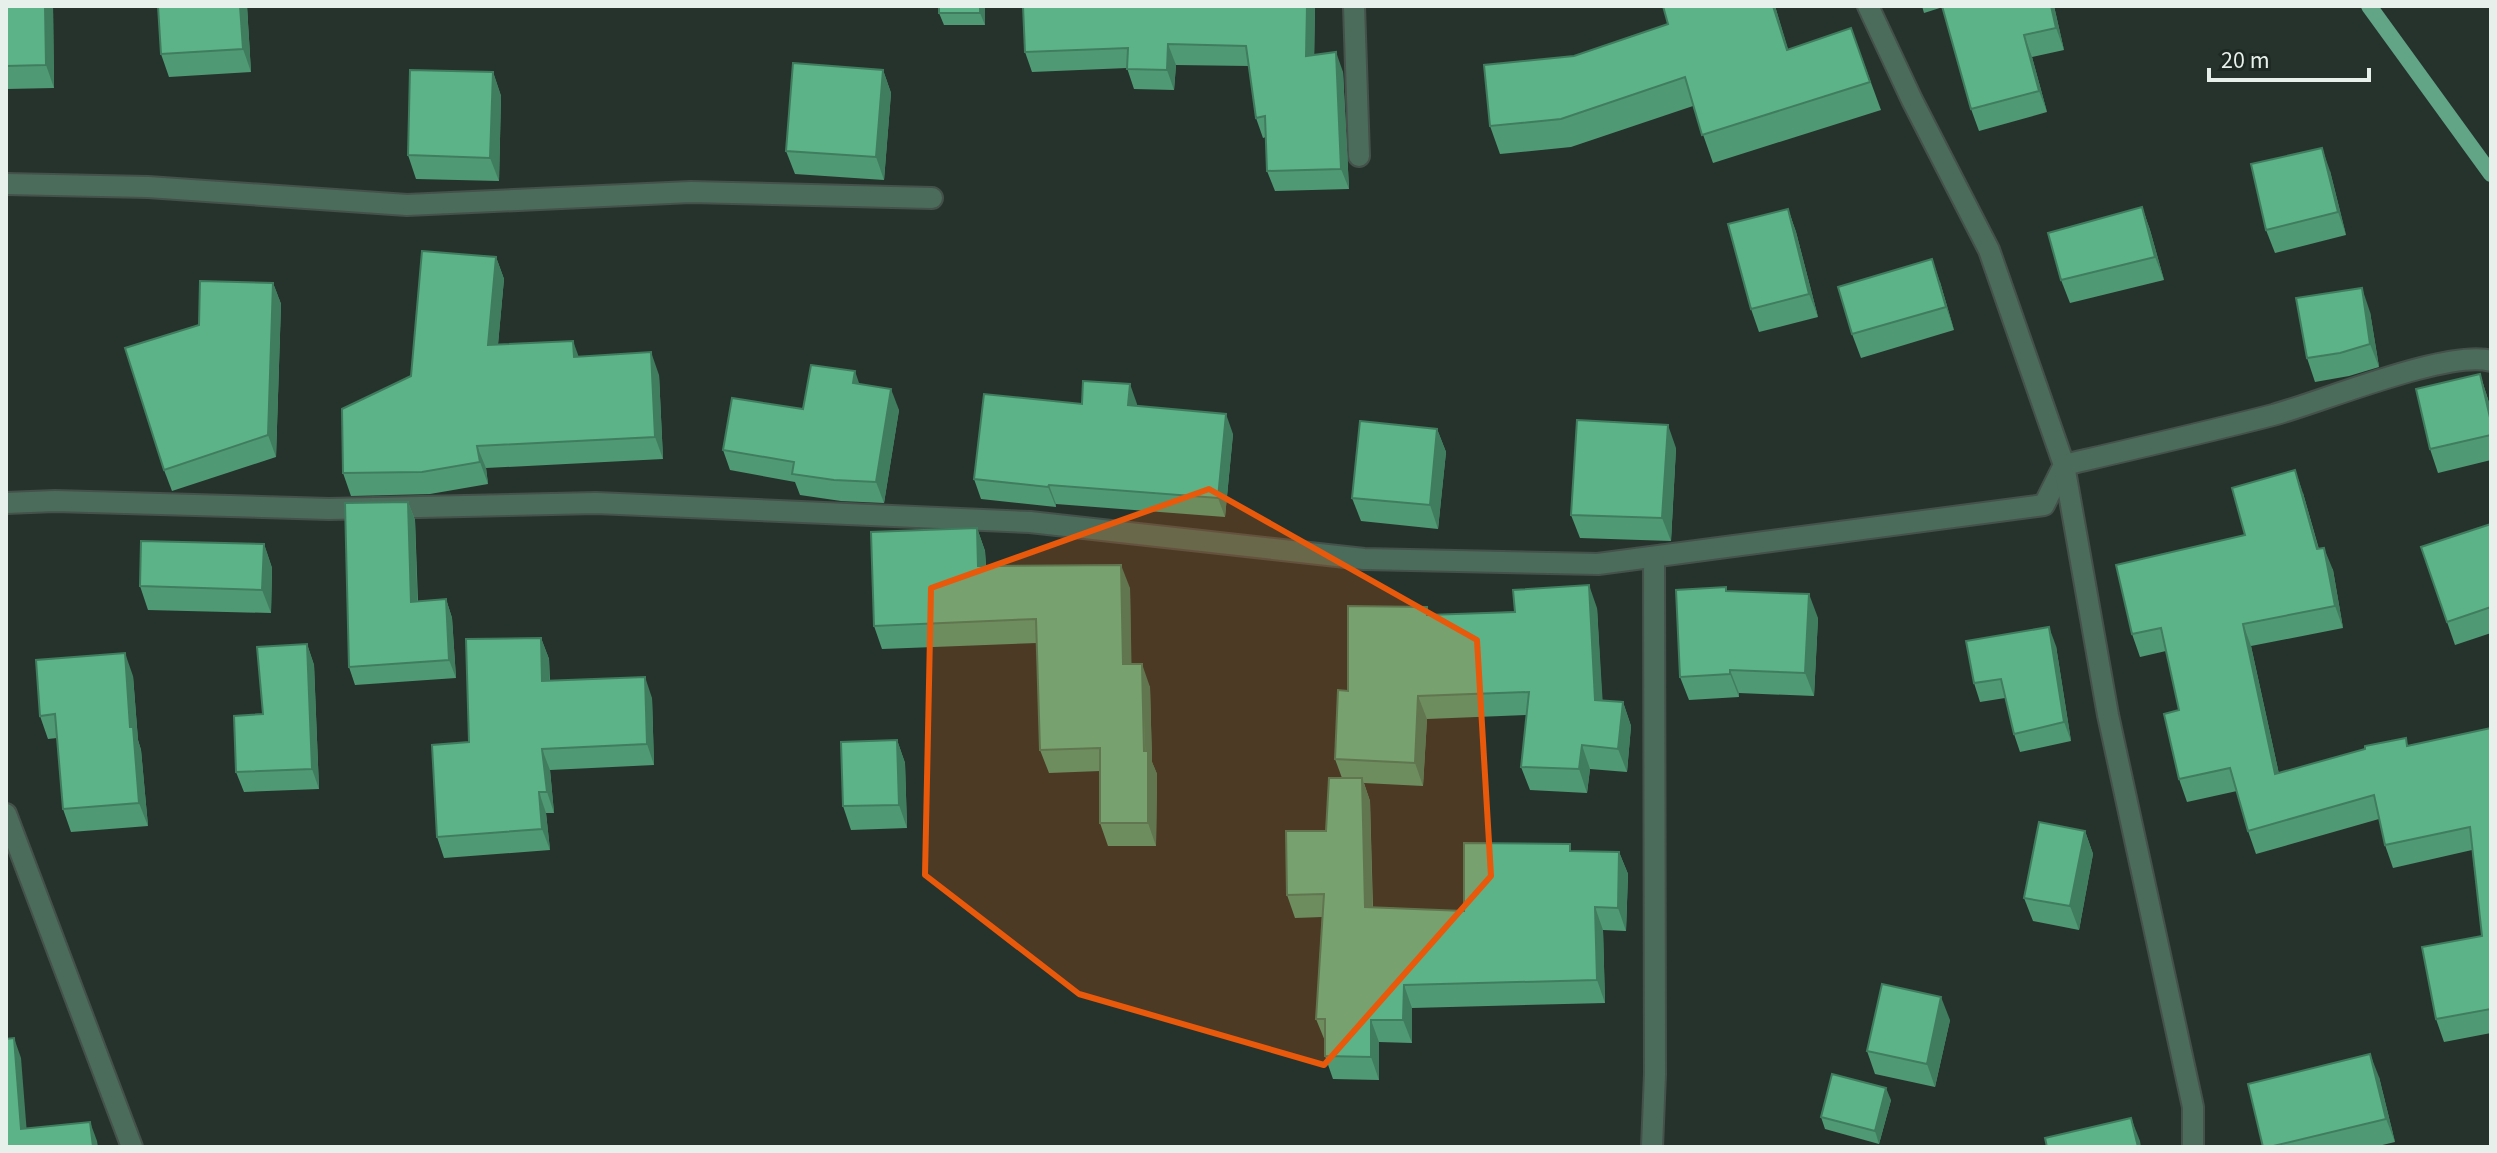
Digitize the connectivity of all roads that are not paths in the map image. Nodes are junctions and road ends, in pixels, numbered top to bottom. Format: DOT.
graph roads {
  1 [pos="1354,6"];
  2 [pos="1868,6"];
  3 [pos="1359,156"];
  4 [pos="6,184"];
  5 [pos="932,198"];
  6 [pos="2491,361"];
  7 [pos="2064,465"];
  8 [pos="6,503"];
  9 [pos="1654,557"];
  10 [pos="6,814"];
  11 [pos="132,1147"];
  12 [pos="1652,1147"];
  13 [pos="2193,1147"];
  1 -- 3 [label="street"];
  2 -- 7 [label="street"];
  4 -- 5 [label="street"];
  6 -- 7 [label="street"];
  7 -- 9 [label="street"];
  7 -- 13 [label="street"];
  8 -- 9 [label="street"];
  9 -- 12 [label="street"];
  10 -- 11 [label="street"];
}
